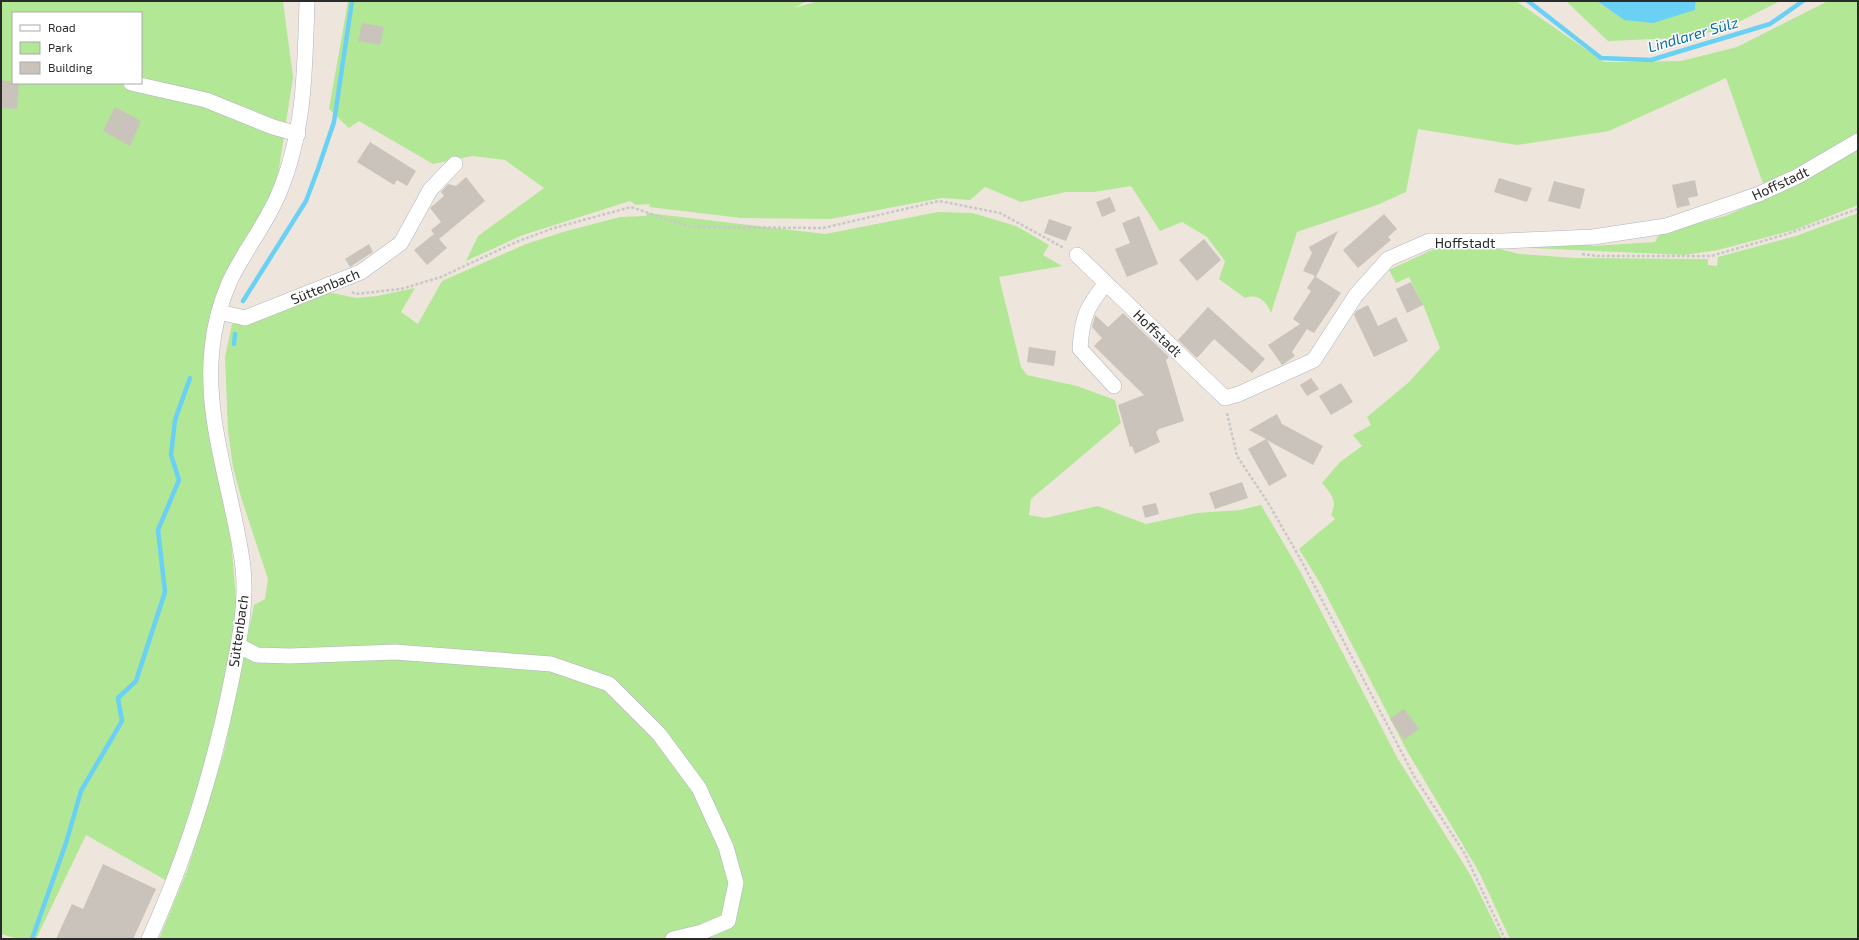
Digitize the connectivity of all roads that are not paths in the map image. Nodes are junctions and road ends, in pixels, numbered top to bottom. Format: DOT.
graph roads {
  1 [pos="307,1"];
  2 [pos="135,84"];
  3 [pos="298,134"];
  4 [pos="1858,141"];
  5 [pos="455,164"];
  6 [pos="1077,255"];
  7 [pos="1106,283"];
  8 [pos="219,312"];
  9 [pos="1114,386"];
  10 [pos="238,646"];
  11 [pos="149,939"];
  12 [pos="673,939"];
  1 -- 3 [label="street, Süttenbach"];
  2 -- 3 [label="street"];
  3 -- 8 [label="street, Süttenbach"];
  4 -- 7 [label="street, Hoffstadt"];
  5 -- 8 [label="street, Süttenbach"];
  6 -- 7 [label="street, Hoffstadt"];
  7 -- 9 [label="street"];
  8 -- 10 [label="street, Süttenbach"];
  10 -- 11 [label="street, Süttenbach"];
  10 -- 12 [label="street"];
}
